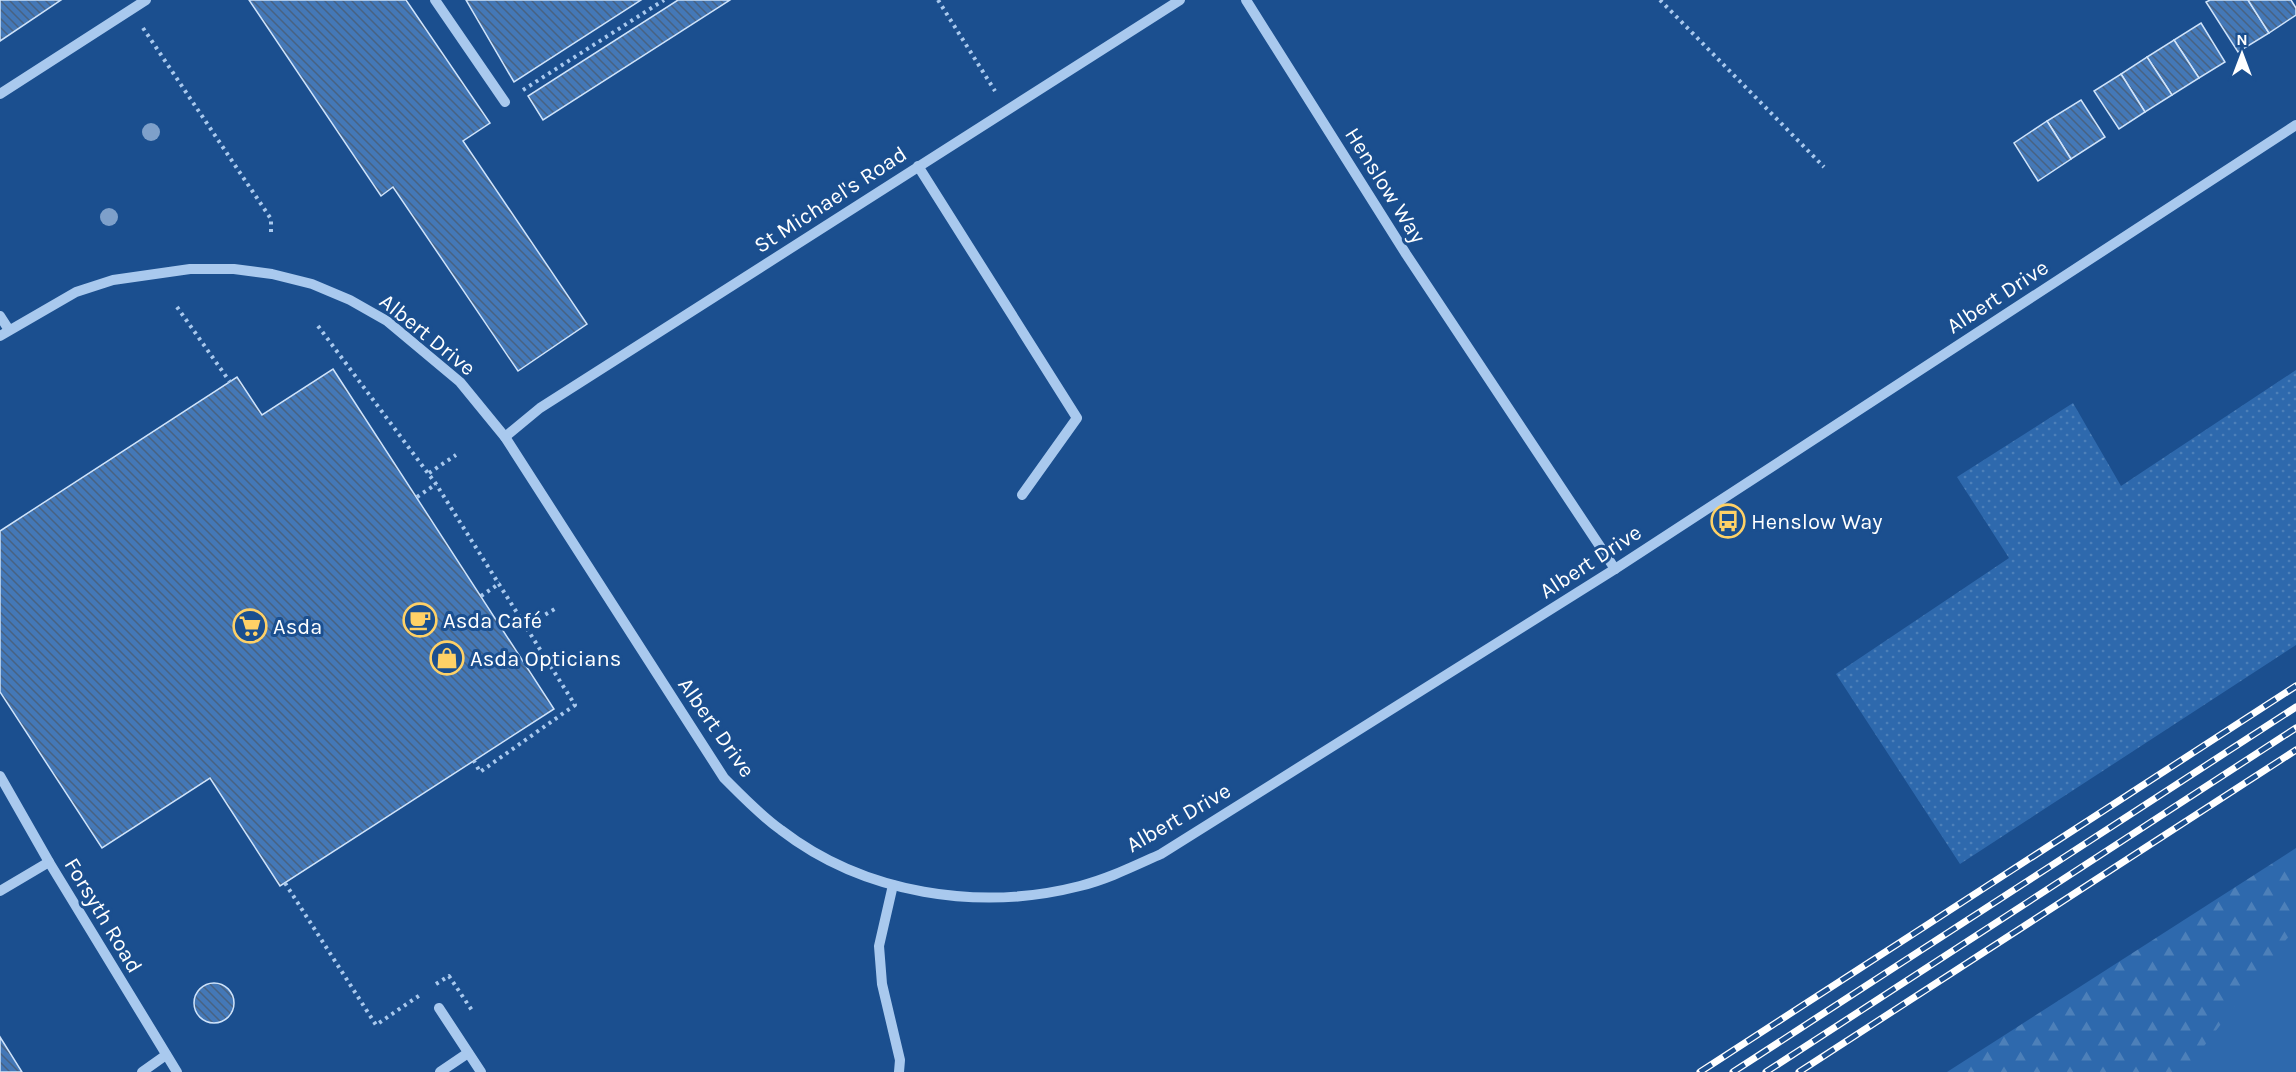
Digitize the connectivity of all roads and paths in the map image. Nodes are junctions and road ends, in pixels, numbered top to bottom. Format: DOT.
graph roads {
  1 [pos="146,0"];
  2 [pos="435,0"];
  3 [pos="664,0"];
  4 [pos="939,0"];
  5 [pos="1180,0"];
  6 [pos="1246,0"];
  7 [pos="1660,0"];
  8 [pos="131,10"];
  9 [pos="0,94"];
  10 [pos="505,102"];
  11 [pos="1007,109"];
  12 [pos="2296,125"];
  13 [pos="918,166"];
  14 [pos="1824,167"];
  15 [pos="271,232"];
  16 [pos="177,307"];
  17 [pos="0,316"];
  18 [pos="318,326"];
  19 [pos="4,333"];
  20 [pos="230,382"];
  21 [pos="505,437"];
  22 [pos="456,455"];
  23 [pos="429,473"];
  24 [pos="436,484"];
  25 [pos="1022,495"];
  26 [pos="417,497"];
  27 [pos="1615,569"];
  28 [pos="500,583"];
  29 [pos="481,596"];
  30 [pos="558,607"];
  31 [pos="526,626"];
  32 [pos="474,760"];
  33 [pos="0,776"];
  34 [pos="49,862"];
  35 [pos="285,883"];
  36 [pos="893,885"];
  37 [pos="0,891"];
  38 [pos="431,987"];
  39 [pos="422,993"];
  40 [pos="439,1008"];
  41 [pos="473,1012"];
  42 [pos="468,1053"];
  43 [pos="166,1054"];
  44 [pos="142,1072"];
  45 [pos="177,1072"];
  46 [pos="441,1072"];
  47 [pos="481,1072"];
  48 [pos="898,1072"];
  1 -- 8 [label="street"];
  2 -- 10 [label="street"];
  3 -- 10 [label="path"];
  4 -- 11 [label="path"];
  5 -- 11 [label="street, St Michael's Road"];
  6 -- 27 [label="street, Henslow Way"];
  7 -- 14 [label="path"];
  8 -- 9 [label="street"];
  8 -- 15 [label="path"];
  11 -- 13 [label="street, St Michael's Road"];
  12 -- 27 [label="street, Albert Drive"];
  13 -- 21 [label="street, St Michael's Road"];
  13 -- 25 [label="street"];
  16 -- 20 [label="path"];
  17 -- 19 [label="street"];
  18 -- 23 [label="path"];
  19 -- 21 [label="street, Albert Drive"];
  21 -- 36 [label="street, Albert Drive"];
  22 -- 23 [label="path"];
  23 -- 24 [label="path"];
  24 -- 26 [label="path"];
  24 -- 28 [label="path"];
  27 -- 36 [label="street, Albert Drive"];
  28 -- 29 [label="path"];
  28 -- 31 [label="path"];
  30 -- 31 [label="path"];
  31 -- 32 [label="path"];
  33 -- 34 [label="street, Forsyth Road"];
  34 -- 37 [label="street"];
  34 -- 43 [label="street, Forsyth Road"];
  35 -- 39 [label="path"];
  36 -- 48 [label="street"];
  38 -- 41 [label="path"];
  40 -- 42 [label="street"];
  42 -- 46 [label="street"];
  42 -- 47 [label="street"];
  43 -- 44 [label="street"];
  43 -- 45 [label="street, Forsyth Road"];
}
